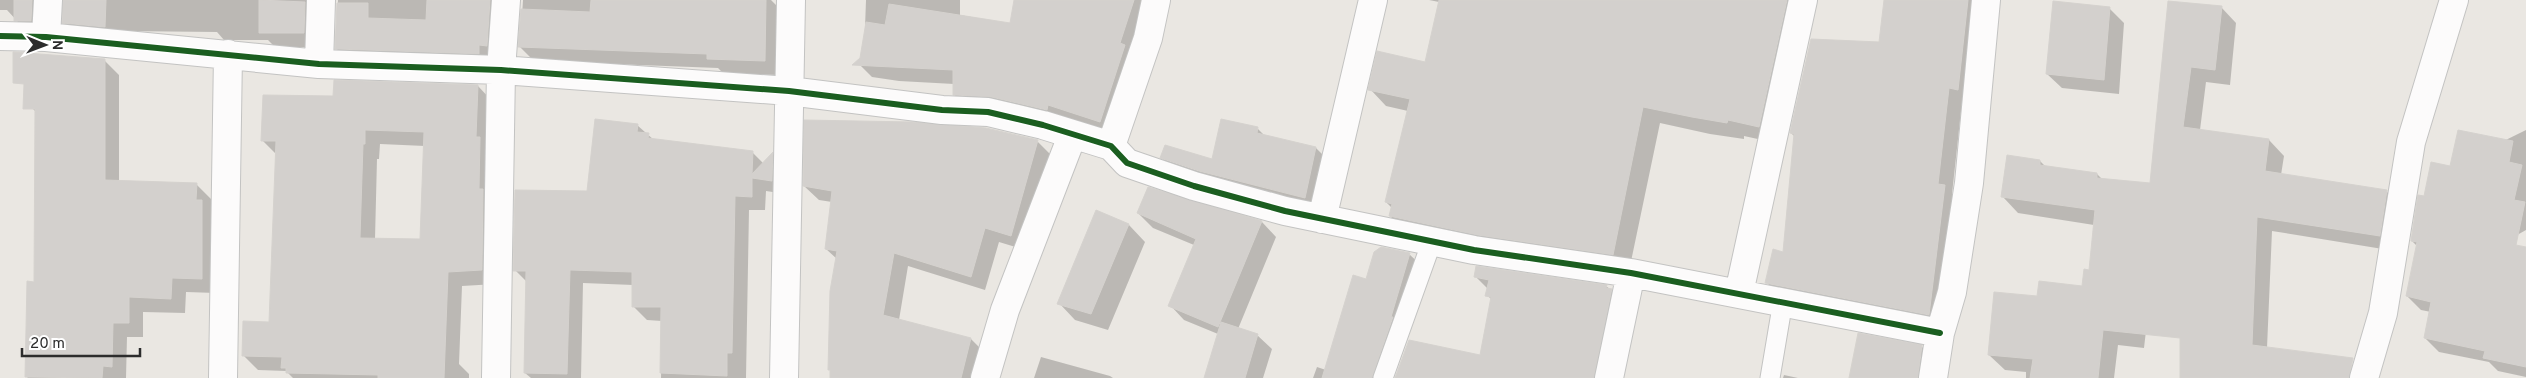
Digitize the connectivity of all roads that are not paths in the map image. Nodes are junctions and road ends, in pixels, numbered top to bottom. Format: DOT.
graph roads {
  1 [pos="48,0"];
  2 [pos="322,0"];
  3 [pos="506,0"];
  4 [pos="791,0"];
  5 [pos="1156,0"];
  6 [pos="1373,0"];
  7 [pos="1803,0"];
  8 [pos="1986,0"];
  9 [pos="2454,0"];
  10 [pos="0,36"];
  11 [pos="46,37"];
  12 [pos="228,54"];
  13 [pos="319,64"];
  14 [pos="501,70"];
  15 [pos="789,90"];
  16 [pos="1072,136"];
  17 [pos="1110,146"];
  18 [pos="1322,219"];
  19 [pos="1432,241"];
  20 [pos="1630,273"];
  21 [pos="1739,293"];
  22 [pos="1783,301"];
  23 [pos="1940,333"];
  24 [pos="223,378"];
  25 [pos="496,378"];
  26 [pos="784,378"];
  27 [pos="985,378"];
  28 [pos="1383,378"];
  29 [pos="1609,378"];
  30 [pos="1770,378"];
  31 [pos="1933,378"];
  32 [pos="2364,378"];
  1 -- 11 [label="street"];
  2 -- 13 [label="street"];
  3 -- 14 [label="street"];
  4 -- 15 [label="street"];
  5 -- 17 [label="street"];
  6 -- 18 [label="street"];
  7 -- 21 [label="street"];
  8 -- 23 [label="street"];
  9 -- 32 [label="street"];
  10 -- 11 [label="street"];
  11 -- 12 [label="street"];
  12 -- 13 [label="street"];
  12 -- 24 [label="street"];
  13 -- 14 [label="street"];
  14 -- 15 [label="street"];
  14 -- 25 [label="street"];
  15 -- 16 [label="street"];
  15 -- 26 [label="street"];
  16 -- 17 [label="street"];
  16 -- 27 [label="street"];
  17 -- 18 [label="street"];
  18 -- 19 [label="street"];
  19 -- 20 [label="street"];
  19 -- 28 [label="lane"];
  20 -- 21 [label="street"];
  20 -- 29 [label="street"];
  21 -- 22 [label="street"];
  22 -- 23 [label="street"];
  22 -- 30 [label="lane"];
  23 -- 31 [label="street"];
}
